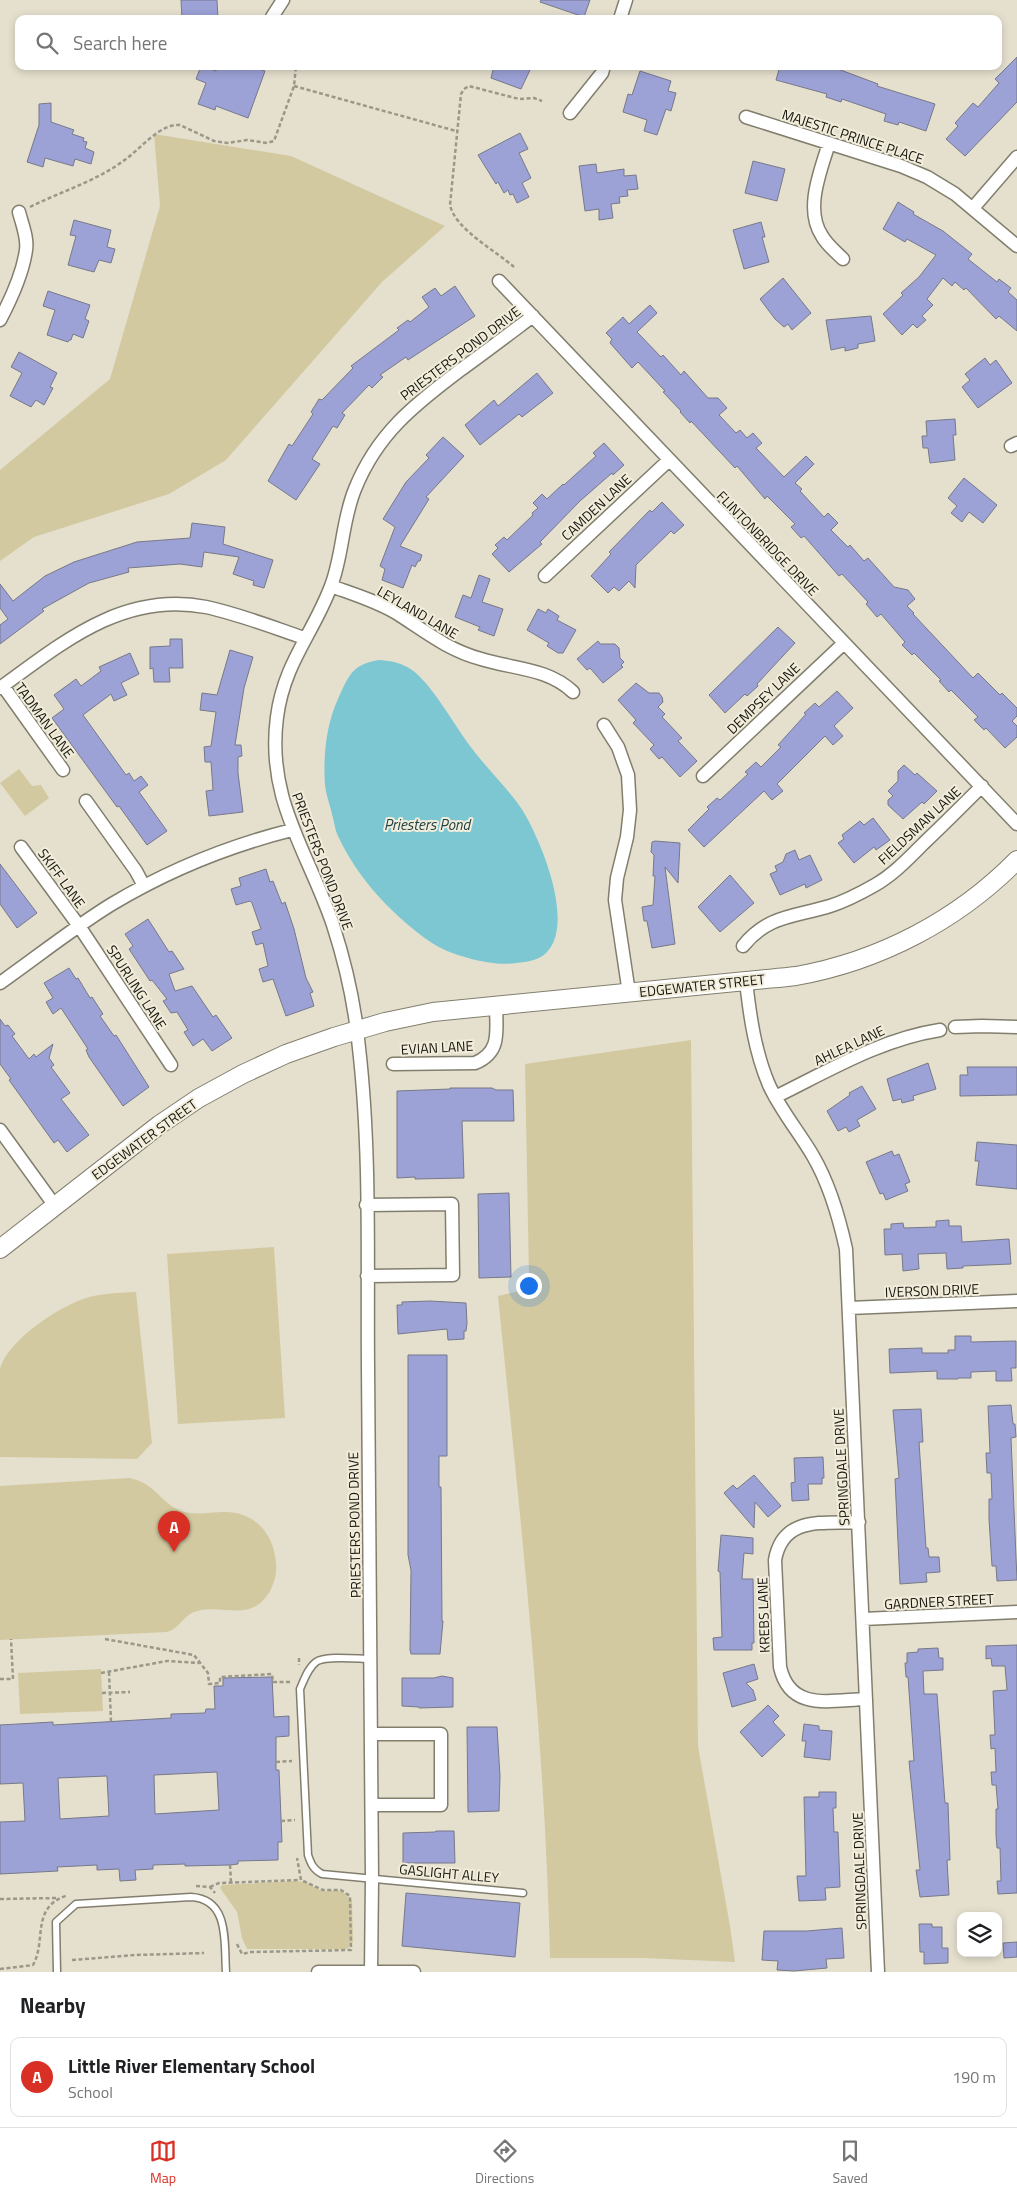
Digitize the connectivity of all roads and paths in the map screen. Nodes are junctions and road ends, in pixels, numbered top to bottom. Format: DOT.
graph roads {
  1 [pos="283,0"];
  2 [pos="626,0"];
  3 [pos="273,15"];
  4 [pos="621,15"];
  5 [pos="296,70"];
  6 [pos="603,70"];
  7 [pos="294,86"];
  8 [pos="542,101"];
  9 [pos="570,113"];
  10 [pos="746,117"];
  11 [pos="457,131"];
  12 [pos="829,143"];
  13 [pos="1017,157"];
  14 [pos="973,208"];
  15 [pos="20,212"];
  16 [pos="1017,246"];
  17 [pos="843,259"];
  18 [pos="514,267"];
  19 [pos="499,281"];
  20 [pos="533,316"];
  21 [pos="0,320"];
  22 [pos="669,460"];
  23 [pos="544,576"];
  24 [pos="331,586"];
  25 [pos="304,638"];
  26 [pos="844,643"];
  27 [pos="1,687"];
  28 [pos="573,692"];
  29 [pos="604,726"];
  30 [pos="63,770"];
  31 [pos="703,776"];
  32 [pos="982,786"];
  33 [pos="86,802"];
  34 [pos="1017,824"];
  35 [pos="292,830"];
  36 [pos="22,847"];
  37 [pos="1017,860"];
  38 [pos="144,886"];
  39 [pos="79,926"];
  40 [pos="743,946"];
  41 [pos="746,981"];
  42 [pos="0,984"];
  43 [pos="630,993"];
  44 [pos="496,1005"];
  45 [pos="955,1027"];
  46 [pos="1017,1027"];
  47 [pos="357,1030"];
  48 [pos="940,1030"];
  49 [pos="394,1064"];
  50 [pos="171,1065"];
  51 [pos="775,1097"];
  52 [pos="0,1130"];
  53 [pos="366,1205"];
  54 [pos="55,1206"];
  55 [pos="0,1249"];
  56 [pos="367,1276"];
  57 [pos="1017,1301"];
  58 [pos="849,1308"];
  59 [pos="858,1522"];
  60 [pos="1017,1612"];
  61 [pos="863,1619"];
  62 [pos="11,1639"];
  63 [pos="105,1639"];
  64 [pos="299,1658"];
  65 [pos="371,1659"];
  66 [pos="199,1663"];
  67 [pos="300,1668"];
  68 [pos="109,1672"];
  69 [pos="101,1673"];
  70 [pos="0,1679"];
  71 [pos="295,1682"];
  72 [pos="130,1692"];
  73 [pos="102,1693"];
  74 [pos="110,1693"];
  75 [pos="866,1699"];
  76 [pos="111,1722"];
  77 [pos="371,1734"];
  78 [pos="292,1761"];
  79 [pos="276,1762"];
  80 [pos="372,1806"];
  81 [pos="295,1820"];
  82 [pos="281,1821"];
  83 [pos="230,1865"];
  84 [pos="372,1879"];
  85 [pos="301,1880"];
  86 [pos="231,1882"];
  87 [pos="210,1887"];
  88 [pos="523,1893"];
  89 [pos="58,1898"];
  90 [pos="0,1899"];
  91 [pos="204,1953"];
  92 [pos="72,1960"];
  93 [pos="372,1971"];
  94 [pos="57,1972"];
  95 [pos="226,1972"];
  96 [pos="318,1972"];
  97 [pos="414,1972"];
  98 [pos="878,1972"];
  1 -- 3 [label="street"];
  2 -- 4 [label="street"];
  5 -- 7 [label="path"];
  6 -- 9 [label="street"];
  7 -- 11 [label="path"];
  7 -- 15 [label="path"];
  8 -- 11 [label="path"];
  10 -- 12 [label="street, MAJESTIC PRINCE PLACE"];
  11 -- 18 [label="path"];
  12 -- 14 [label="street, MAJESTIC PRINCE PLACE"];
  12 -- 17 [label="street"];
  13 -- 14 [label="street"];
  14 -- 16 [label="street, MAJESTIC PRINCE PLACE"];
  15 -- 21 [label="street"];
  19 -- 20 [label="street, FLINTONBRIDGE DRIVE"];
  20 -- 22 [label="street, FLINTONBRIDGE DRIVE"];
  20 -- 24 [label="street, PRIESTERS POND DRIVE"];
  22 -- 23 [label="street, CAMDEN LANE"];
  22 -- 26 [label="street, FLINTONBRIDGE DRIVE"];
  24 -- 25 [label="street, PRIESTERS POND DRIVE"];
  24 -- 28 [label="street, LEYLAND LANE"];
  25 -- 27 [label="street"];
  25 -- 35 [label="street, PRIESTERS POND DRIVE"];
  26 -- 31 [label="street, DEMPSEY LANE"];
  26 -- 32 [label="street, FLINTONBRIDGE DRIVE"];
  27 -- 30 [label="street, TADMAN LANE"];
  29 -- 43 [label="street"];
  32 -- 34 [label="street, FLINTONBRIDGE DRIVE"];
  32 -- 40 [label="street, FIELDSMAN LANE"];
  33 -- 38 [label="street"];
  35 -- 38 [label="street"];
  35 -- 47 [label="street, PRIESTERS POND DRIVE"];
  36 -- 39 [label="street, SKIFF LANE"];
  37 -- 41 [label="street, EDGEWATER STREET"];
  38 -- 39 [label="street"];
  39 -- 42 [label="street"];
  39 -- 50 [label="street, SPURLING LANE"];
  41 -- 43 [label="street, EDGEWATER STREET"];
  41 -- 51 [label="street, SPRINGDALE DRIVE"];
  43 -- 44 [label="street, EDGEWATER STREET"];
  44 -- 47 [label="street, EDGEWATER STREET"];
  44 -- 49 [label="street, EVIAN LANE"];
  45 -- 46 [label="street"];
  47 -- 53 [label="street, PRIESTERS POND DRIVE"];
  47 -- 54 [label="street, EDGEWATER STREET"];
  48 -- 51 [label="street, AHLEA LANE"];
  51 -- 58 [label="street, SPRINGDALE DRIVE"];
  52 -- 54 [label="street"];
  53 -- 56 [label="street, PRIESTERS POND DRIVE"];
  53 -- 56 [label="street"];
  54 -- 55 [label="street, EDGEWATER STREET"];
  56 -- 65 [label="street, PRIESTERS POND DRIVE"];
  57 -- 58 [label="street, IVERSON DRIVE"];
  58 -- 59 [label="street, SPRINGDALE DRIVE"];
  59 -- 61 [label="street, SPRINGDALE DRIVE"];
  59 -- 75 [label="street, KREBS LANE"];
  60 -- 61 [label="street, GARDNER STREET"];
  61 -- 75 [label="street, SPRINGDALE DRIVE"];
  62 -- 70 [label="path"];
  63 -- 66 [label="path"];
  64 -- 67 [label="path"];
  65 -- 77 [label="street, PRIESTERS POND DRIVE"];
  65 -- 84 [label="lane, GASLIGHT ALLEY"];
  66 -- 68 [label="path"];
  66 -- 71 [label="path"];
  68 -- 69 [label="path"];
  68 -- 74 [label="path"];
  72 -- 74 [label="path"];
  73 -- 74 [label="path"];
  74 -- 76 [label="path"];
  75 -- 98 [label="street, SPRINGDALE DRIVE"];
  77 -- 80 [label="street, PRIESTERS POND DRIVE"];
  77 -- 80 [label="street"];
  78 -- 79 [label="path"];
  80 -- 84 [label="street, PRIESTERS POND DRIVE"];
  81 -- 82 [label="path"];
  83 -- 86 [label="path"];
  84 -- 88 [label="lane, GASLIGHT ALLEY"];
  84 -- 93 [label="street, PRIESTERS POND DRIVE"];
  85 -- 86 [label="path"];
  86 -- 87 [label="path"];
  89 -- 90 [label="path"];
  91 -- 92 [label="path"];
  93 -- 96 [label="street"];
  93 -- 97 [label="street"];
  94 -- 95 [label="lane"];
}
